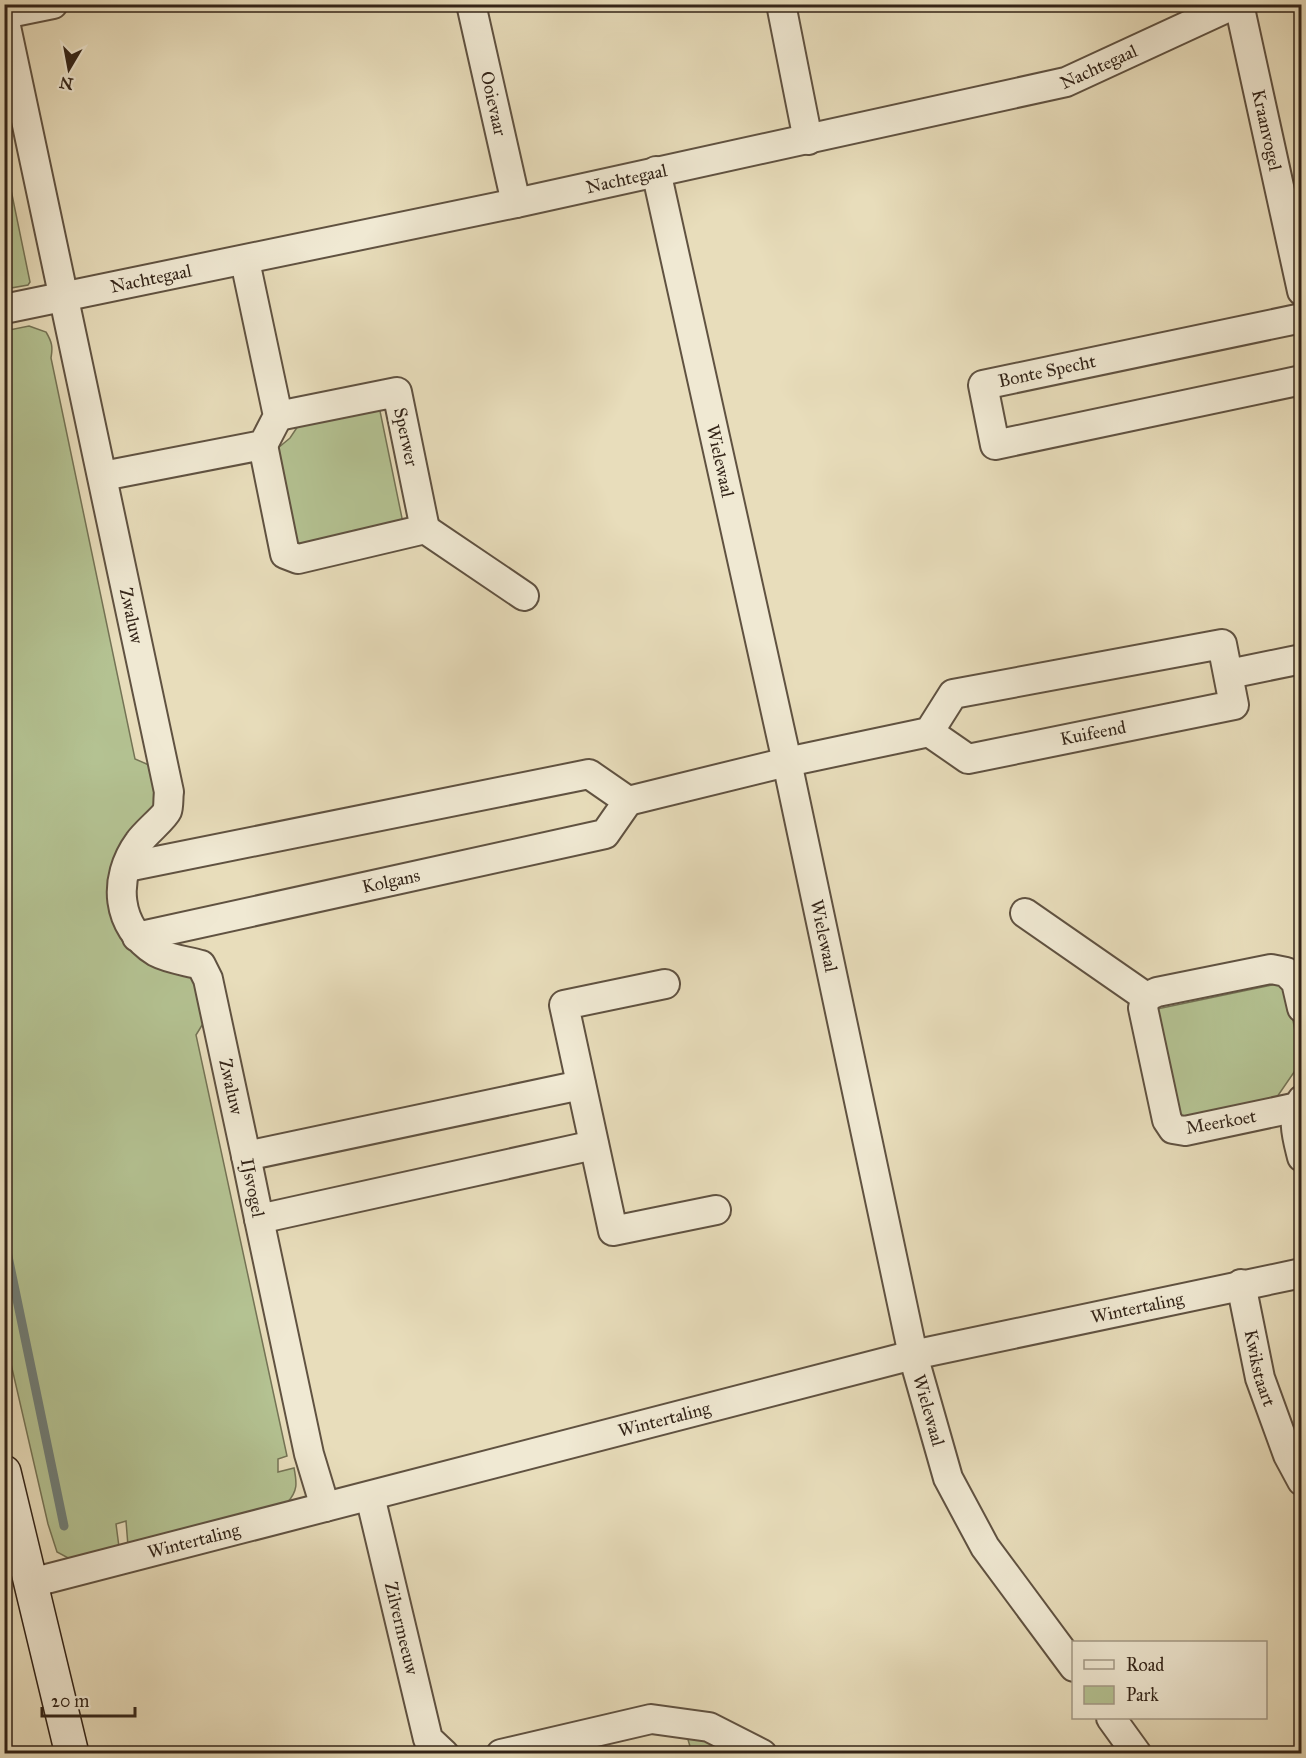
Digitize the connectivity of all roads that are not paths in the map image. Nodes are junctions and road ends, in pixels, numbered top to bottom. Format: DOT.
graph roads {
  1 [pos="53,4"];
  2 [pos="471,4"];
  3 [pos="781,4"];
  4 [pos="1237,4"];
  5 [pos="4,16"];
  6 [pos="808,140"];
  7 [pos="656,171"];
  8 [pos="516,203"];
  9 [pos="245,261"];
  10 [pos="1302,291"];
  11 [pos="62,297"];
  12 [pos="4,309"];
  13 [pos="1302,318"];
  14 [pos="1302,380"];
  15 [pos="278,416"];
  16 [pos="262,445"];
  17 [pos="103,476"];
  18 [pos="424,529"];
  19 [pos="524,596"];
  20 [pos="1302,659"];
  21 [pos="1229,674"];
  22 [pos="929,732"];
  23 [pos="787,762"];
  24 [pos="628,801"];
  25 [pos="127,867"];
  26 [pos="1025,913"];
  27 [pos="137,937"];
  28 [pos="665,984"];
  29 [pos="1146,997"];
  30 [pos="1302,1008"];
  31 [pos="581,1085"];
  32 [pos="1300,1104"];
  33 [pos="594,1145"];
  34 [pos="246,1156"];
  35 [pos="1302,1157"];
  36 [pos="716,1210"];
  37 [pos="260,1219"];
  38 [pos="1302,1273"];
  39 [pos="1241,1284"];
  40 [pos="913,1354"];
  41 [pos="1295,1454"];
  42 [pos="4,1472"];
  43 [pos="1302,1481"];
  44 [pos="369,1497"];
  45 [pos="325,1507"];
  46 [pos="31,1583"];
  47 [pos="1072,1664"];
  48 [pos="1112,1719"];
  49 [pos="514,1752"];
  50 [pos="72,1754"];
  51 [pos="444,1754"];
  52 [pos="762,1754"];
  53 [pos="1137,1754"];
  1 -- 5 [label="street"];
  2 -- 8 [label="street, Ooievaar"];
  3 -- 6 [label="street"];
  4 -- 6 [label="street, Nachtegaal"];
  4 -- 10 [label="street, Kraanvogel"];
  5 -- 11 [label="street, Zwaluw"];
  6 -- 7 [label="street, Nachtegaal"];
  7 -- 8 [label="street, Nachtegaal"];
  7 -- 23 [label="street, Wielewaal"];
  8 -- 9 [label="street, Nachtegaal"];
  9 -- 11 [label="street, Nachtegaal"];
  9 -- 15 [label="street"];
  11 -- 12 [label="street, Nachtegaal"];
  11 -- 17 [label="street, Zwaluw"];
  13 -- 14 [label="street, Bonte Specht"];
  15 -- 16 [label="street"];
  15 -- 18 [label="street, Sperwer"];
  16 -- 17 [label="street"];
  16 -- 18 [label="street"];
  17 -- 25 [label="street, Zwaluw"];
  18 -- 19 [label="street"];
  20 -- 21 [label="street"];
  21 -- 22 [label="street, Kuifeend"];
  21 -- 22 [label="street, Kuifeend"];
  22 -- 23 [label="street"];
  23 -- 24 [label="street"];
  23 -- 40 [label="street, Wielewaal"];
  24 -- 25 [label="street"];
  24 -- 27 [label="street, Kolgans"];
  25 -- 27 [label="street, Zwaluw"];
  26 -- 29 [label="street"];
  27 -- 34 [label="street, Zwaluw"];
  28 -- 31 [label="street"];
  29 -- 30 [label="street"];
  29 -- 32 [label="street, Meerkoet"];
  31 -- 33 [label="street"];
  31 -- 34 [label="street, IJsvogel"];
  32 -- 35 [label="street, Meerkoet"];
  33 -- 36 [label="street"];
  33 -- 37 [label="street, IJsvogel"];
  34 -- 37 [label="street, IJsvogel"];
  37 -- 45 [label="street"];
  38 -- 39 [label="street, Wintertaling"];
  39 -- 40 [label="street, Wintertaling"];
  39 -- 41 [label="street, Kwikstaart"];
  40 -- 44 [label="street, Wintertaling"];
  40 -- 47 [label="street, Wielewaal"];
  41 -- 43 [label="street, Kwikstaart"];
  42 -- 46 [label="street"];
  44 -- 45 [label="street, Wintertaling"];
  44 -- 51 [label="street, Zilvermeeuw"];
  45 -- 46 [label="street, Wintertaling"];
  46 -- 50 [label="street"];
  48 -- 53 [label="street"];
  49 -- 52 [label="street"];
}
